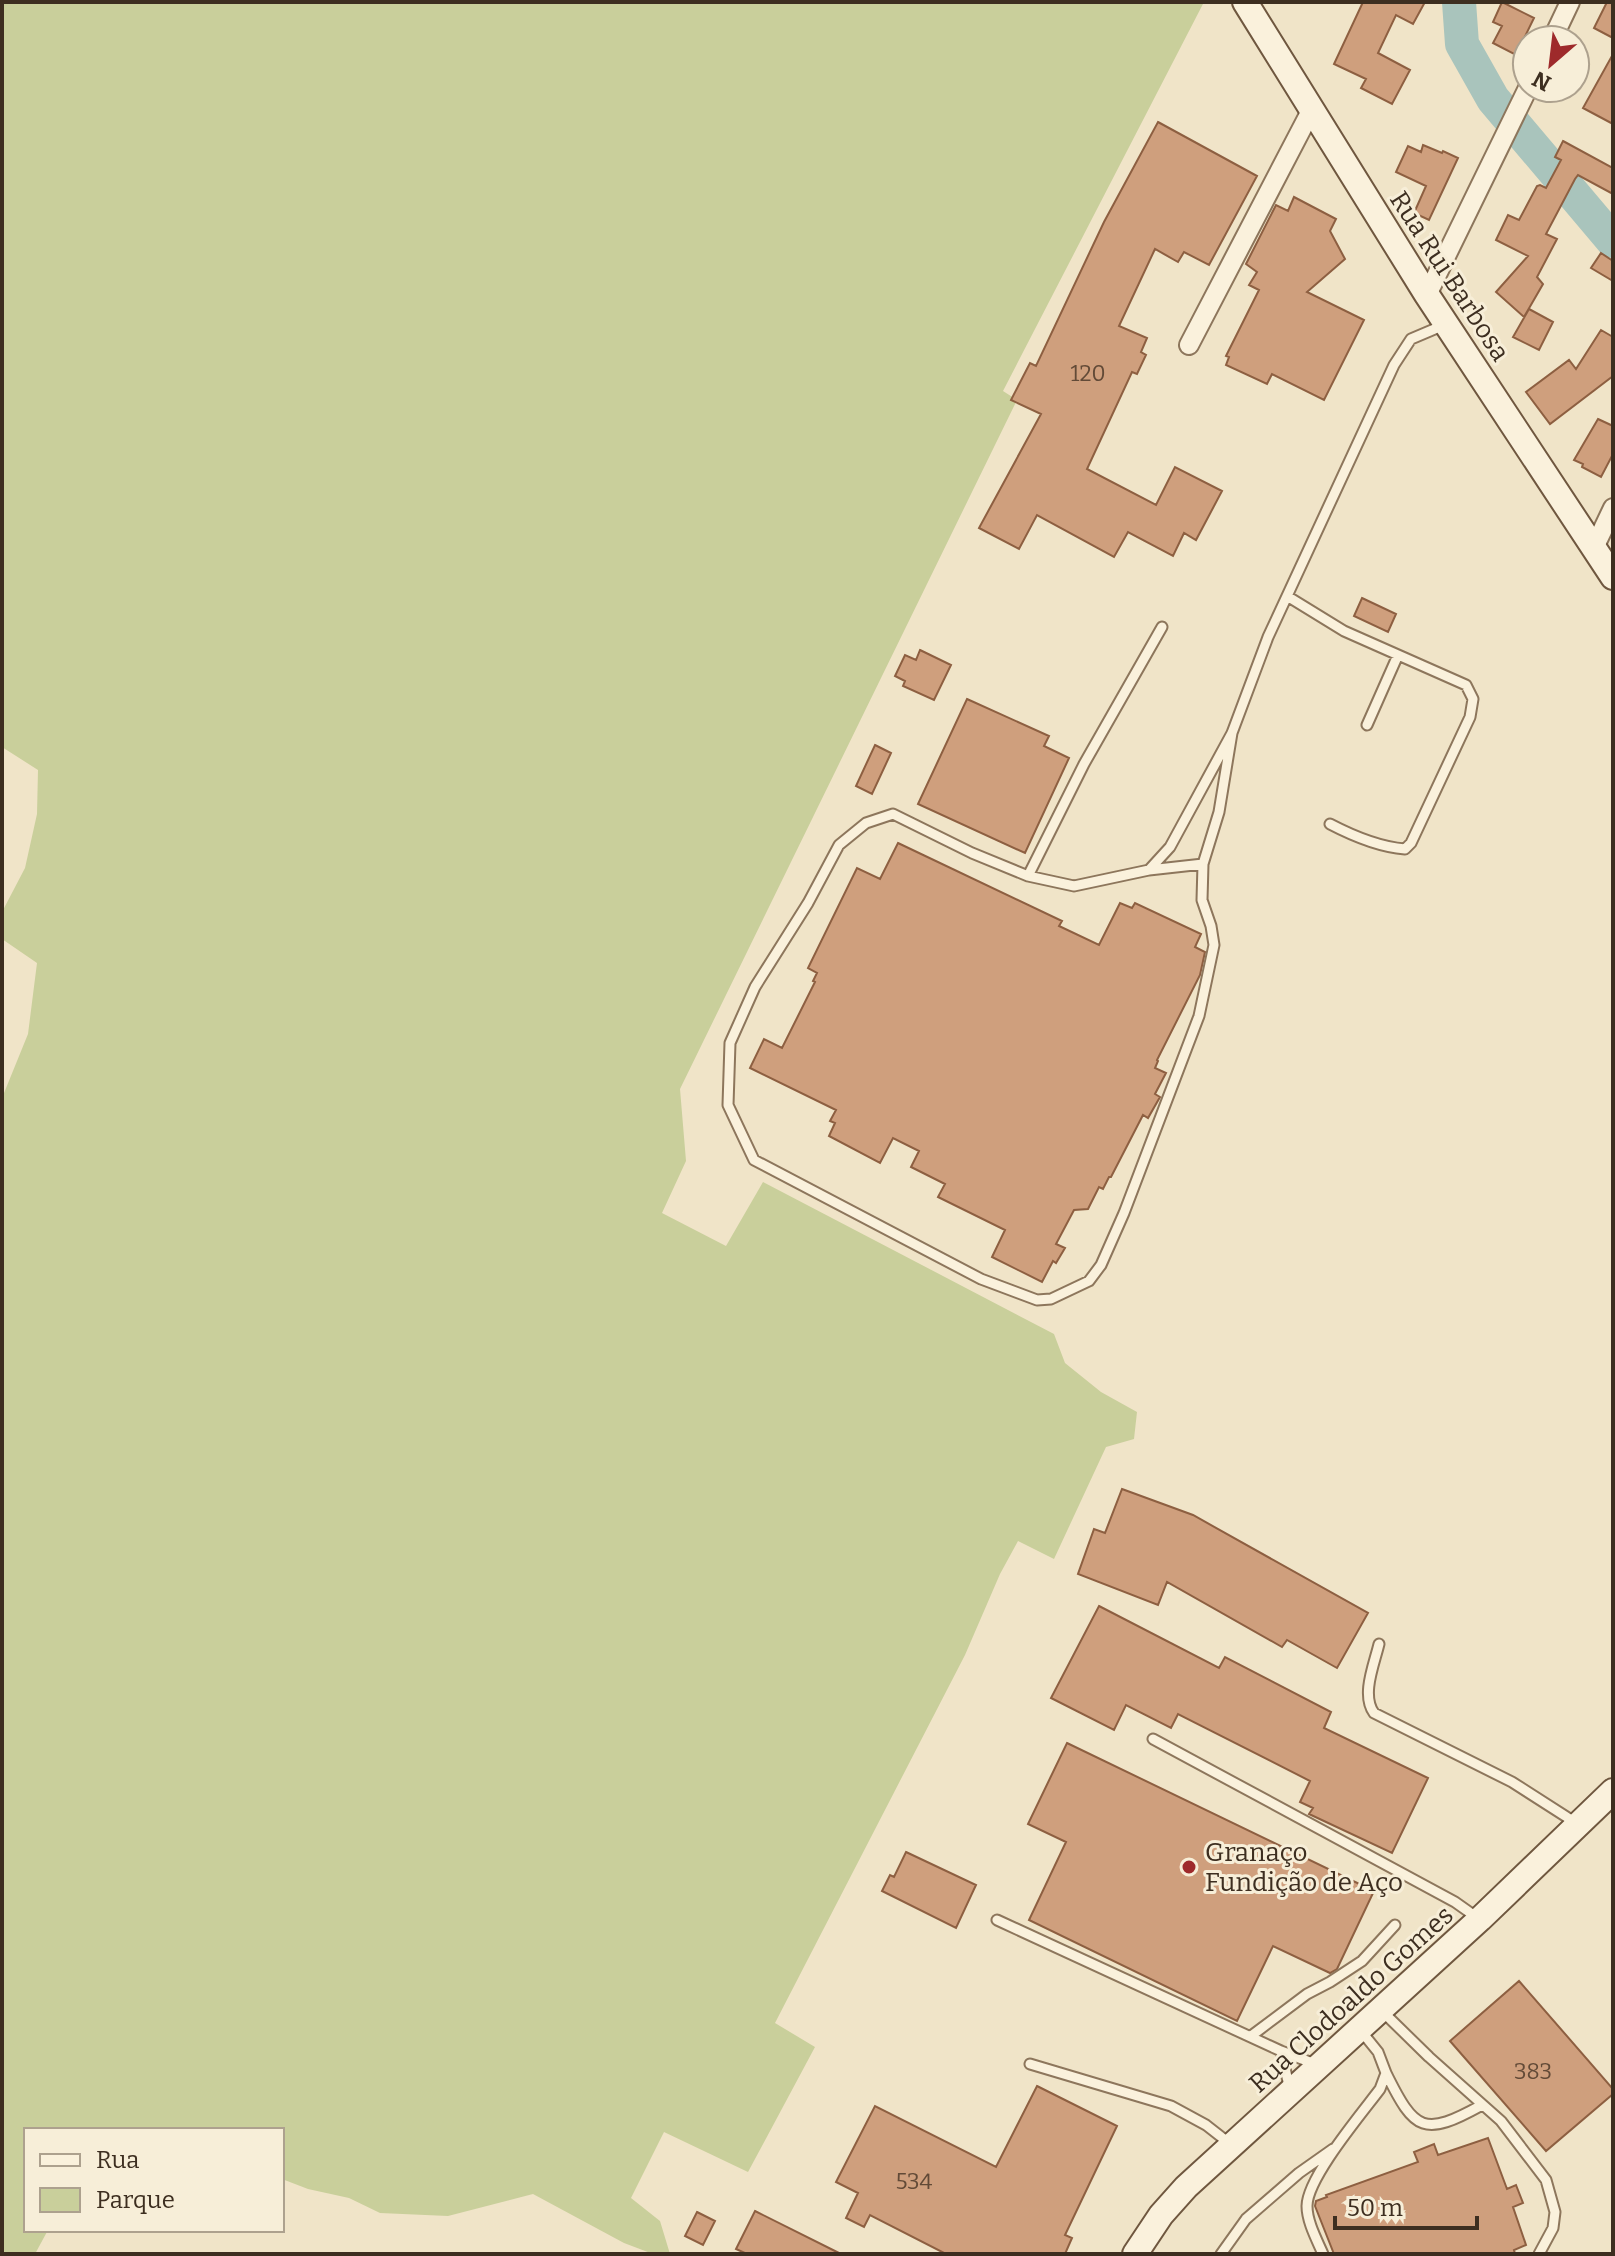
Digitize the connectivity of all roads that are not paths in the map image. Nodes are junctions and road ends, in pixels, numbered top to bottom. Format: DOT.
graph roads {
  1 [pos="1245,2"];
  2 [pos="1570,2"];
  3 [pos="1560,24"];
  4 [pos="1521,104"];
  5 [pos="1312,109"];
  6 [pos="1427,295"];
  7 [pos="1447,324"];
  8 [pos="1189,345"];
  9 [pos="1613,508"];
  10 [pos="1594,548"];
  11 [pos="1613,577"];
  12 [pos="1287,596"];
  13 [pos="1162,627"];
  14 [pos="1398,655"];
  15 [pos="1367,725"];
  16 [pos="1232,733"];
  17 [pos="1330,824"];
  18 [pos="1203,864"];
  19 [pos="1149,870"];
  20 [pos="1028,876"];
  21 [pos="1379,1644"];
  22 [pos="1153,1739"];
  23 [pos="1613,1791"];
  24 [pos="1579,1825"];
  25 [pos="1480,1919"];
  26 [pos="997,1920"];
  27 [pos="1395,1925"];
  28 [pos="1381,2009"];
  29 [pos="1359,2029"];
  30 [pos="1251,2036"];
  31 [pos="1281,2051"];
  32 [pos="1030,2064"];
  33 [pos="1320,2066"];
  34 [pos="1386,2073"];
  35 [pos="1291,2093"];
  36 [pos="1482,2105"];
  37 [pos="1339,2145"];
  38 [pos="1232,2146"];
  39 [pos="1135,2254"];
  40 [pos="1221,2254"];
  41 [pos="1323,2254"];
  42 [pos="1539,2254"];
  1 -- 5 [label="main road, Rua Rui Barbosa"];
  2 -- 3 [label="street"];
  4 -- 6 [label="street"];
  5 -- 6 [label="main road, Rua Rui Barbosa"];
  5 -- 8 [label="street"];
  6 -- 7 [label="main road, Rua Rui Barbosa"];
  7 -- 10 [label="main road, Rua Rui Barbosa"];
  7 -- 12 [label="lane"];
  9 -- 10 [label="street"];
  10 -- 11 [label="main road, Rua Rui Barbosa"];
  12 -- 14 [label="lane"];
  12 -- 16 [label="lane"];
  13 -- 20 [label="lane"];
  14 -- 15 [label="lane"];
  14 -- 17 [label="lane"];
  16 -- 18 [label="lane"];
  16 -- 19 [label="lane"];
  18 -- 19 [label="lane"];
  18 -- 20 [label="lane"];
  19 -- 20 [label="lane"];
  21 -- 24 [label="lane"];
  22 -- 25 [label="lane"];
  23 -- 24 [label="main road, Rua Clodoaldo Gomes"];
  24 -- 25 [label="main road, Rua Clodoaldo Gomes"];
  25 -- 28 [label="main road, Rua Clodoaldo Gomes"];
  26 -- 30 [label="lane"];
  27 -- 30 [label="lane"];
  28 -- 29 [label="main road, Rua Clodoaldo Gomes"];
  28 -- 36 [label="lane"];
  29 -- 33 [label="main road, Rua Clodoaldo Gomes"];
  29 -- 34 [label="lane"];
  30 -- 31 [label="lane"];
  31 -- 33 [label="lane"];
  31 -- 35 [label="lane"];
  32 -- 38 [label="lane"];
  33 -- 35 [label="main road, Rua Clodoaldo Gomes"];
  34 -- 36 [label="lane"];
  34 -- 37 [label="lane"];
  35 -- 38 [label="main road, Rua Clodoaldo Gomes"];
  36 -- 42 [label="lane"];
  37 -- 40 [label="lane"];
  37 -- 41 [label="lane"];
  38 -- 39 [label="main road, Rua Clodoaldo Gomes"];
}
